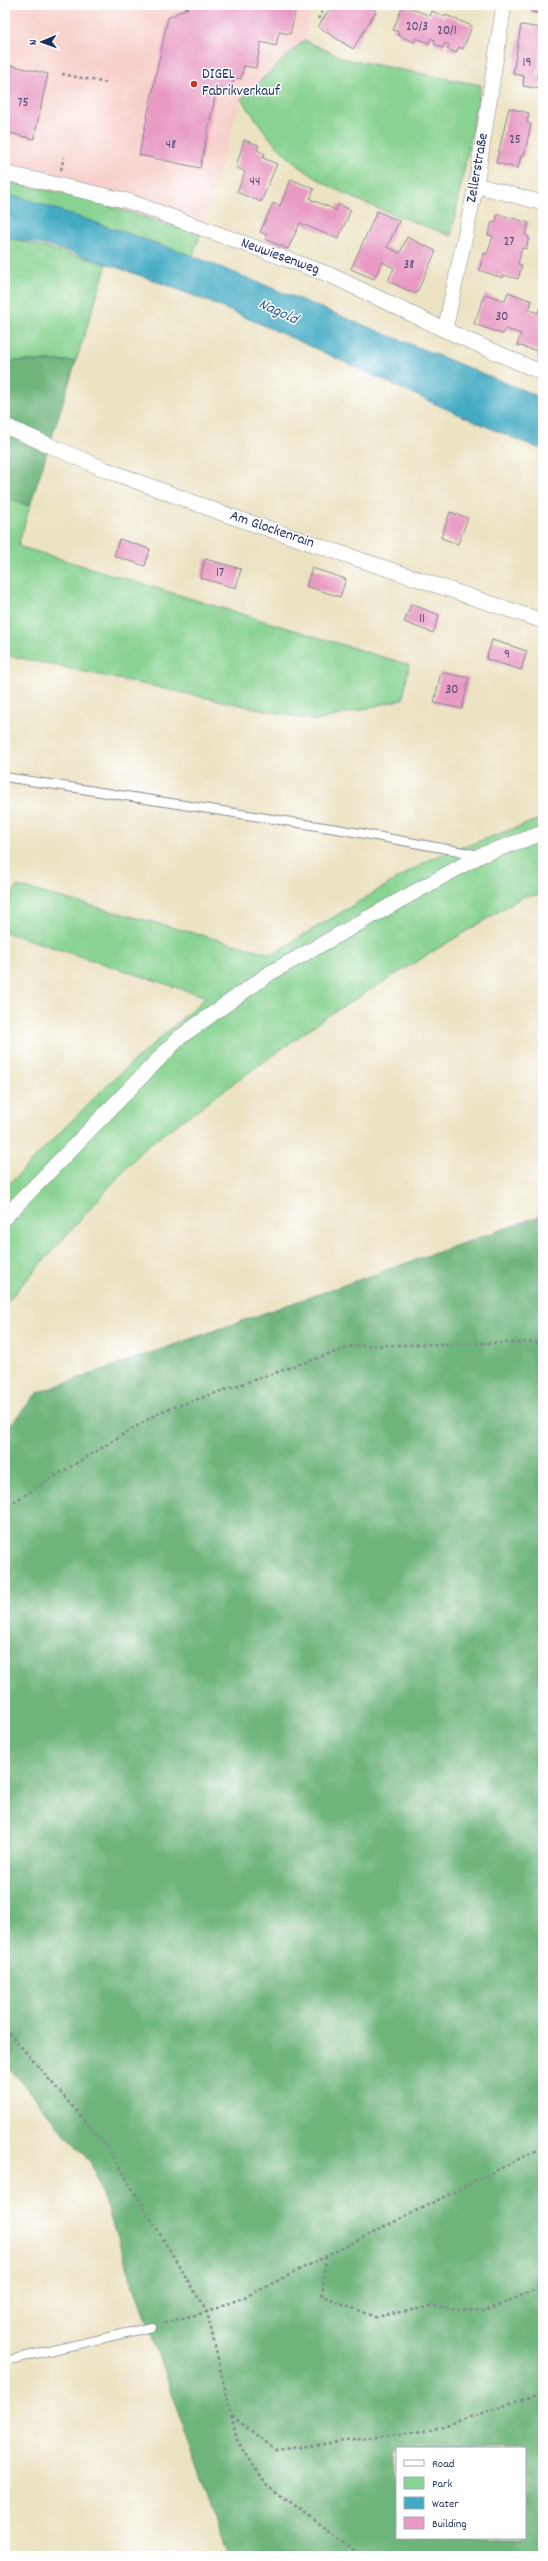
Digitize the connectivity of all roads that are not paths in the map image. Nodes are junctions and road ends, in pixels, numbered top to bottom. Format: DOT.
graph roads {
  1 [pos="504,5"];
  2 [pos="5,173"];
  3 [pos="476,185"];
  4 [pos="543,203"];
  5 [pos="445,330"];
  6 [pos="543,373"];
  7 [pos="5,426"];
  8 [pos="543,621"];
  9 [pos="5,777"];
  10 [pos="543,833"];
  11 [pos="481,855"];
  12 [pos="5,1217"];
  13 [pos="152,2326"];
  14 [pos="5,2361"];
  1 -- 3 [label="street, Zellerstraße"];
  2 -- 5 [label="street, Neuwiesenweg"];
  3 -- 4 [label="street"];
  3 -- 5 [label="street, Zellerstraße"];
  5 -- 6 [label="street, Neuwiesenweg"];
  7 -- 8 [label="street, Am Glockenrain"];
  9 -- 11 [label="lane"];
  10 -- 11 [label="street"];
  11 -- 12 [label="street"];
  13 -- 14 [label="lane"];
}
